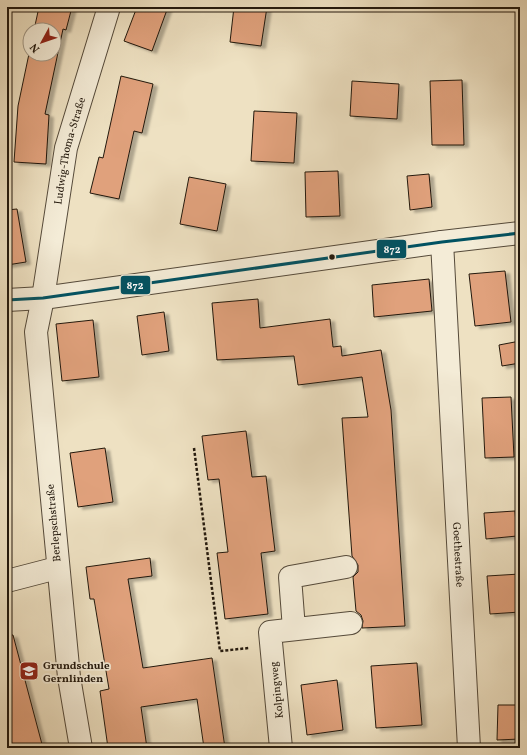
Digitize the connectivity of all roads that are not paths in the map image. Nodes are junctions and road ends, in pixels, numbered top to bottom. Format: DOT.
graph roads {
  1 [pos="109,7"];
  2 [pos="520,233"];
  3 [pos="442,242"];
  4 [pos="43,298"];
  5 [pos="7,300"];
  6 [pos="346,567"];
  7 [pos="57,568"];
  8 [pos="7,580"];
  9 [pos="352,623"];
  10 [pos="294,629"];
  11 [pos="81,748"];
  12 [pos="281,748"];
  13 [pos="469,748"];
  1 -- 4 [label="street, Ludwig-Thoma-Straße"];
  2 -- 3 [label="street"];
  3 -- 4 [label="street"];
  3 -- 13 [label="street, Goethestraße"];
  4 -- 5 [label="street"];
  4 -- 7 [label="street, Berlepschstraße"];
  6 -- 10 [label="street"];
  7 -- 8 [label="street"];
  7 -- 11 [label="street, Berlepschstraße"];
  9 -- 10 [label="street"];
  10 -- 12 [label="street, Kolpingweg"];
}
